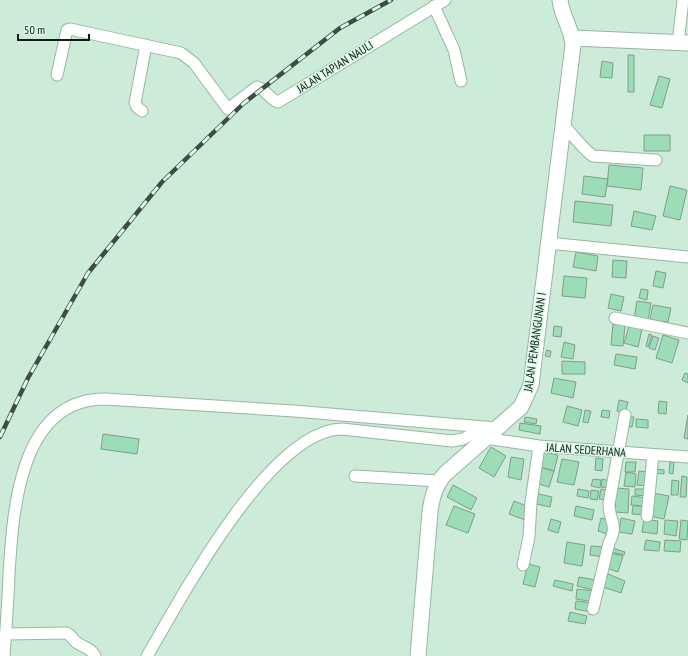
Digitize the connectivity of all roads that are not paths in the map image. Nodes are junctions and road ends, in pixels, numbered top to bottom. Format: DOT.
graph roads {
  1 [pos="445,0"];
  2 [pos="560,0"];
  3 [pos="683,0"];
  4 [pos="434,6"];
  5 [pos="573,38"];
  6 [pos="683,43"];
  7 [pos="146,45"];
  8 [pos="57,75"];
  9 [pos="461,81"];
  10 [pos="142,111"];
  11 [pos="563,126"];
  12 [pos="656,160"];
  13 [pos="548,243"];
  14 [pos="688,258"];
  15 [pos="615,318"];
  16 [pos="688,333"];
  17 [pos="625,415"];
  18 [pos="489,431"];
  19 [pos="539,446"];
  20 [pos="618,452"];
  21 [pos="653,455"];
  22 [pos="688,457"];
  23 [pos="355,476"];
  24 [pos="439,481"];
  25 [pos="647,516"];
  26 [pos="523,565"];
  27 [pos="593,608"];
  28 [pos="6,634"];
  29 [pos="4,656"];
  30 [pos="95,656"];
  31 [pos="147,656"];
  32 [pos="418,656"];
  1 -- 4 [label="street, JALAN TAPIAN NAULI"];
  2 -- 5 [label="main road"];
  3 -- 6 [label="street"];
  4 -- 7 [label="street, JALAN TAPIAN NAULI"];
  4 -- 9 [label="street"];
  5 -- 6 [label="main road"];
  5 -- 11 [label="main road, JALAN PEMBANGUNAN I"];
  7 -- 8 [label="street"];
  7 -- 10 [label="street"];
  11 -- 12 [label="street"];
  11 -- 13 [label="main road, JALAN PEMBANGUNAN I"];
  13 -- 14 [label="street"];
  13 -- 18 [label="main road, JALAN PEMBANGUNAN I"];
  15 -- 16 [label="street"];
  17 -- 20 [label="street"];
  18 -- 19 [label="street, JALAN SEDERHANA"];
  18 -- 24 [label="main road, JALAN PEMBANGUNAN I"];
  18 -- 28 [label="street, JALAN SEDERHANA"];
  18 -- 31 [label="street"];
  19 -- 20 [label="street, JALAN SEDERHANA"];
  19 -- 26 [label="street"];
  20 -- 21 [label="street, JALAN SEDERHANA"];
  20 -- 27 [label="street"];
  21 -- 22 [label="street, JALAN SEDERHANA"];
  21 -- 25 [label="street"];
  23 -- 24 [label="street"];
  24 -- 32 [label="main road, JALAN PEMBANGUNAN I"];
  28 -- 29 [label="street, JALAN SEDERHANA"];
  28 -- 30 [label="street"];
}
